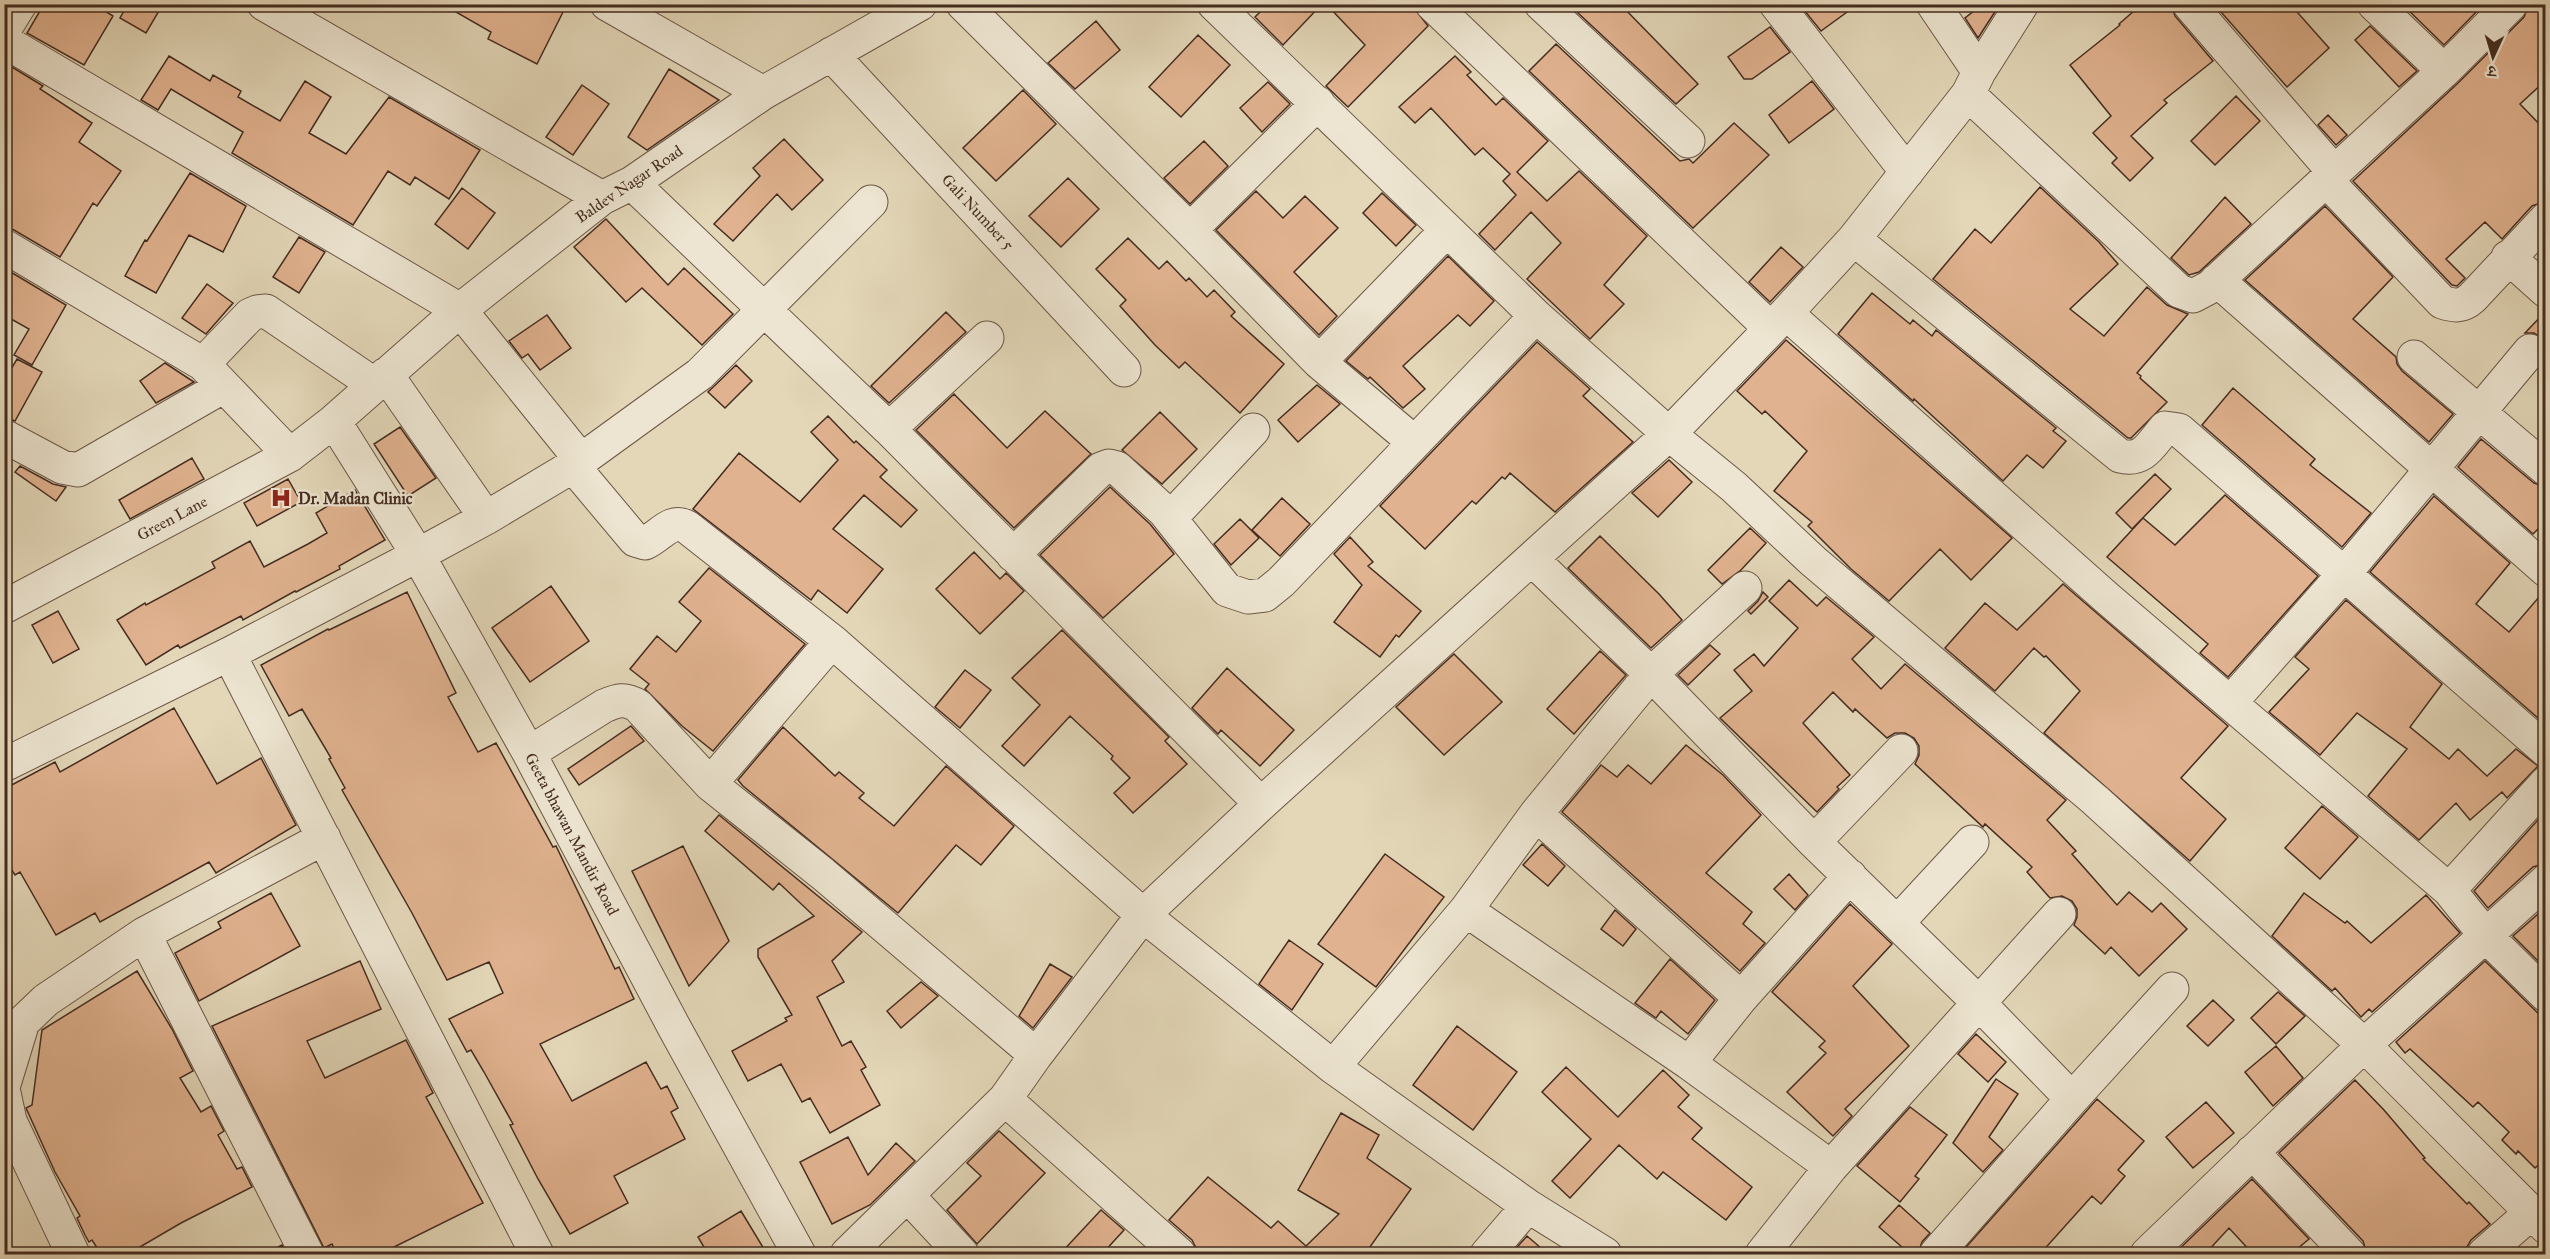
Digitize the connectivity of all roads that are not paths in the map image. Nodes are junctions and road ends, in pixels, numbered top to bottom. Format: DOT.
graph roads {
  1 [pos="20,4"];
  2 [pos="264,4"];
  3 [pos="607,4"];
  4 [pos="920,4"];
  5 [pos="963,4"];
  6 [pos="1214,4"];
  7 [pos="1432,4"];
  8 [pos="1541,4"];
  9 [pos="1776,4"];
  10 [pos="1933,4"];
  11 [pos="2022,4"];
  12 [pos="2189,4"];
  13 [pos="2374,4"];
  14 [pos="2511,4"];
  15 [pos="4,30"];
  16 [pos="4,41"];
  17 [pos="831,54"];
  18 [pos="2444,71"];
  19 [pos="1974,83"];
  20 [pos="763,93"];
  21 [pos="1318,103"];
  22 [pos="1688,141"];
  23 [pos="1907,172"];
  24 [pos="2330,176"];
  25 [pos="632,183"];
  26 [pos="602,198"];
  27 [pos="871,202"];
  28 [pos="2546,219"];
  29 [pos="1190,230"];
  30 [pos="1447,230"];
  31 [pos="1854,239"];
  32 [pos="4,246"];
  33 [pos="2508,257"];
  34 [pos="2217,280"];
  35 [pos="2546,291"];
  36 [pos="762,309"];
  37 [pos="460,310"];
  38 [pos="1536,315"];
  39 [pos="1778,321"];
  40 [pos="987,338"];
  41 [pos="2530,351"];
  42 [pos="2414,357"];
  43 [pos="1319,362"];
  44 [pos="1124,370"];
  45 [pos="214,375"];
  46 [pos="380,380"];
  47 [pos="2480,413"];
  48 [pos="334,421"];
  49 [pos="889,429"];
  50 [pos="1253,430"];
  51 [pos="1669,434"];
  52 [pos="4,436"];
  53 [pos="1414,442"];
  54 [pos="290,455"];
  55 [pos="577,463"];
  56 [pos="2546,470"];
  57 [pos="2431,471"];
  58 [pos="1164,511"];
  59 [pos="486,518"];
  60 [pos="418,555"];
  61 [pos="1013,555"];
  62 [pos="1533,560"];
  63 [pos="2546,570"];
  64 [pos="2344,574"];
  65 [pos="1745,588"];
  66 [pos="4,607"];
  67 [pos="832,641"];
  68 [pos="229,654"];
  69 [pos="1651,674"];
  70 [pos="2230,703"];
  71 [pos="2546,750"];
  72 [pos="1900,752"];
  73 [pos="529,753"];
  74 [pos="4,765"];
  75 [pos="2546,783"];
  76 [pos="710,784"];
  77 [pos="1261,804"];
  78 [pos="1536,814"];
  79 [pos="324,838"];
  80 [pos="1815,842"];
  81 [pos="1972,842"];
  82 [pos="1850,876"];
  83 [pos="2546,881"];
  84 [pos="2449,890"];
  85 [pos="1467,910"];
  86 [pos="2059,914"];
  87 [pos="1143,915"];
  88 [pos="1898,922"];
  89 [pos="144,934"];
  90 [pos="2486,936"];
  91 [pos="2172,989"];
  92 [pos="2546,995"];
  93 [pos="1741,998"];
  94 [pos="1978,1002"];
  95 [pos="2364,1045"];
  96 [pos="1036,1055"];
  97 [pos="1689,1063"];
  98 [pos="1334,1067"];
  99 [pos="4,1084"];
  100 [pos="4,1093"];
  101 [pos="1005,1099"];
  102 [pos="2072,1099"];
  103 [pos="2252,1152"];
  104 [pos="1831,1167"];
  105 [pos="908,1196"];
  106 [pos="1528,1206"];
  107 [pos="2538,1220"];
  108 [pos="73,1254"];
  109 [pos="307,1254"];
  110 [pos="537,1254"];
  111 [pos="799,1254"];
  112 [pos="847,1254"];
  113 [pos="962,1254"];
  114 [pos="1179,1254"];
  115 [pos="1487,1254"];
  116 [pos="1605,1254"];
  117 [pos="1762,1254"];
  118 [pos="1936,1254"];
  119 [pos="2148,1254"];
  120 [pos="2349,1254"];
  121 [pos="2484,1254"];
  1 -- 15 [label="street"];
  2 -- 26 [label="street"];
  3 -- 20 [label="street"];
  4 -- 17 [label="street, Baldev Nagar Road"];
  5 -- 29 [label="street"];
  6 -- 21 [label="street"];
  7 -- 39 [label="street"];
  8 -- 22 [label="street"];
  9 -- 23 [label="street"];
  10 -- 19 [label="street"];
  11 -- 19 [label="street"];
  12 -- 24 [label="street"];
  13 -- 18 [label="street"];
  14 -- 18 [label="street"];
  16 -- 37 [label="street"];
  17 -- 20 [label="street, Baldev Nagar Road"];
  17 -- 44 [label="street, Gali Number 5"];
  18 -- 24 [label="street"];
  19 -- 23 [label="street"];
  19 -- 34 [label="street"];
  20 -- 25 [label="street, Baldev Nagar Road"];
  21 -- 29 [label="street"];
  21 -- 30 [label="street"];
  23 -- 31 [label="street"];
  24 -- 33 [label="street"];
  24 -- 34 [label="street"];
  25 -- 26 [label="street, Baldev Nagar Road"];
  25 -- 36 [label="street"];
  26 -- 37 [label="street, Baldev Nagar Road"];
  27 -- 36 [label="street"];
  28 -- 33 [label="street"];
  29 -- 43 [label="street"];
  30 -- 38 [label="street"];
  30 -- 43 [label="street"];
  31 -- 39 [label="street"];
  31 -- 64 [label="street"];
  32 -- 45 [label="street"];
  33 -- 35 [label="street"];
  34 -- 57 [label="street"];
  36 -- 49 [label="street"];
  36 -- 55 [label="street"];
  37 -- 46 [label="street, Baldev Nagar Road"];
  37 -- 55 [label="street"];
  38 -- 51 [label="street"];
  38 -- 53 [label="street"];
  39 -- 51 [label="street"];
  39 -- 70 [label="street"];
  40 -- 49 [label="street"];
  41 -- 47 [label="street"];
  42 -- 47 [label="street"];
  43 -- 53 [label="street"];
  45 -- 46 [label="street"];
  45 -- 52 [label="street"];
  45 -- 54 [label="street"];
  46 -- 48 [label="street, Baldev Nagar Road"];
  46 -- 59 [label="street"];
  47 -- 56 [label="street"];
  47 -- 57 [label="street"];
  48 -- 54 [label="street, Green Lane"];
  48 -- 60 [label="street, Geeta bhawan Mandir Road"];
  49 -- 61 [label="street"];
  50 -- 58 [label="street"];
  51 -- 62 [label="street"];
  51 -- 95 [label="street"];
  53 -- 58 [label="street"];
  54 -- 66 [label="street, Green Lane"];
  55 -- 59 [label="street"];
  55 -- 67 [label="street"];
  57 -- 63 [label="street"];
  57 -- 64 [label="street"];
  58 -- 61 [label="street"];
  59 -- 60 [label="street"];
  60 -- 68 [label="street"];
  60 -- 73 [label="street, Geeta bhawan Mandir Road"];
  61 -- 77 [label="street"];
  62 -- 69 [label="street"];
  62 -- 77 [label="street"];
  64 -- 70 [label="street"];
  64 -- 71 [label="street"];
  65 -- 69 [label="street"];
  67 -- 76 [label="street"];
  67 -- 87 [label="street"];
  68 -- 74 [label="street"];
  68 -- 79 [label="street"];
  69 -- 78 [label="street"];
  69 -- 80 [label="street"];
  70 -- 84 [label="street"];
  72 -- 80 [label="street"];
  73 -- 76 [label="street"];
  73 -- 111 [label="street, Geeta bhawan Mandir Road"];
  75 -- 84 [label="street"];
  76 -- 96 [label="street"];
  77 -- 87 [label="street"];
  78 -- 85 [label="street"];
  78 -- 93 [label="street"];
  79 -- 89 [label="street"];
  79 -- 110 [label="street"];
  80 -- 82 [label="street"];
  81 -- 88 [label="street"];
  82 -- 88 [label="street"];
  82 -- 93 [label="street"];
  83 -- 90 [label="street"];
  84 -- 90 [label="street"];
  85 -- 97 [label="street"];
  85 -- 98 [label="street"];
  86 -- 94 [label="street"];
  87 -- 96 [label="street"];
  87 -- 98 [label="street"];
  88 -- 94 [label="street"];
  89 -- 99 [label="street"];
  89 -- 109 [label="street"];
  90 -- 92 [label="street"];
  90 -- 95 [label="street"];
  91 -- 102 [label="street"];
  93 -- 97 [label="street"];
  94 -- 102 [label="street"];
  94 -- 104 [label="street"];
  95 -- 103 [label="street"];
  95 -- 107 [label="street"];
  96 -- 101 [label="street"];
  97 -- 104 [label="street"];
  98 -- 106 [label="street"];
  100 -- 108 [label="street"];
  101 -- 105 [label="street"];
  101 -- 114 [label="street"];
  102 -- 118 [label="street"];
  103 -- 119 [label="street"];
  103 -- 120 [label="street"];
  104 -- 117 [label="street"];
  105 -- 112 [label="street"];
  105 -- 113 [label="street"];
  106 -- 115 [label="street"];
  106 -- 116 [label="street"];
  107 -- 121 [label="street"];
}
